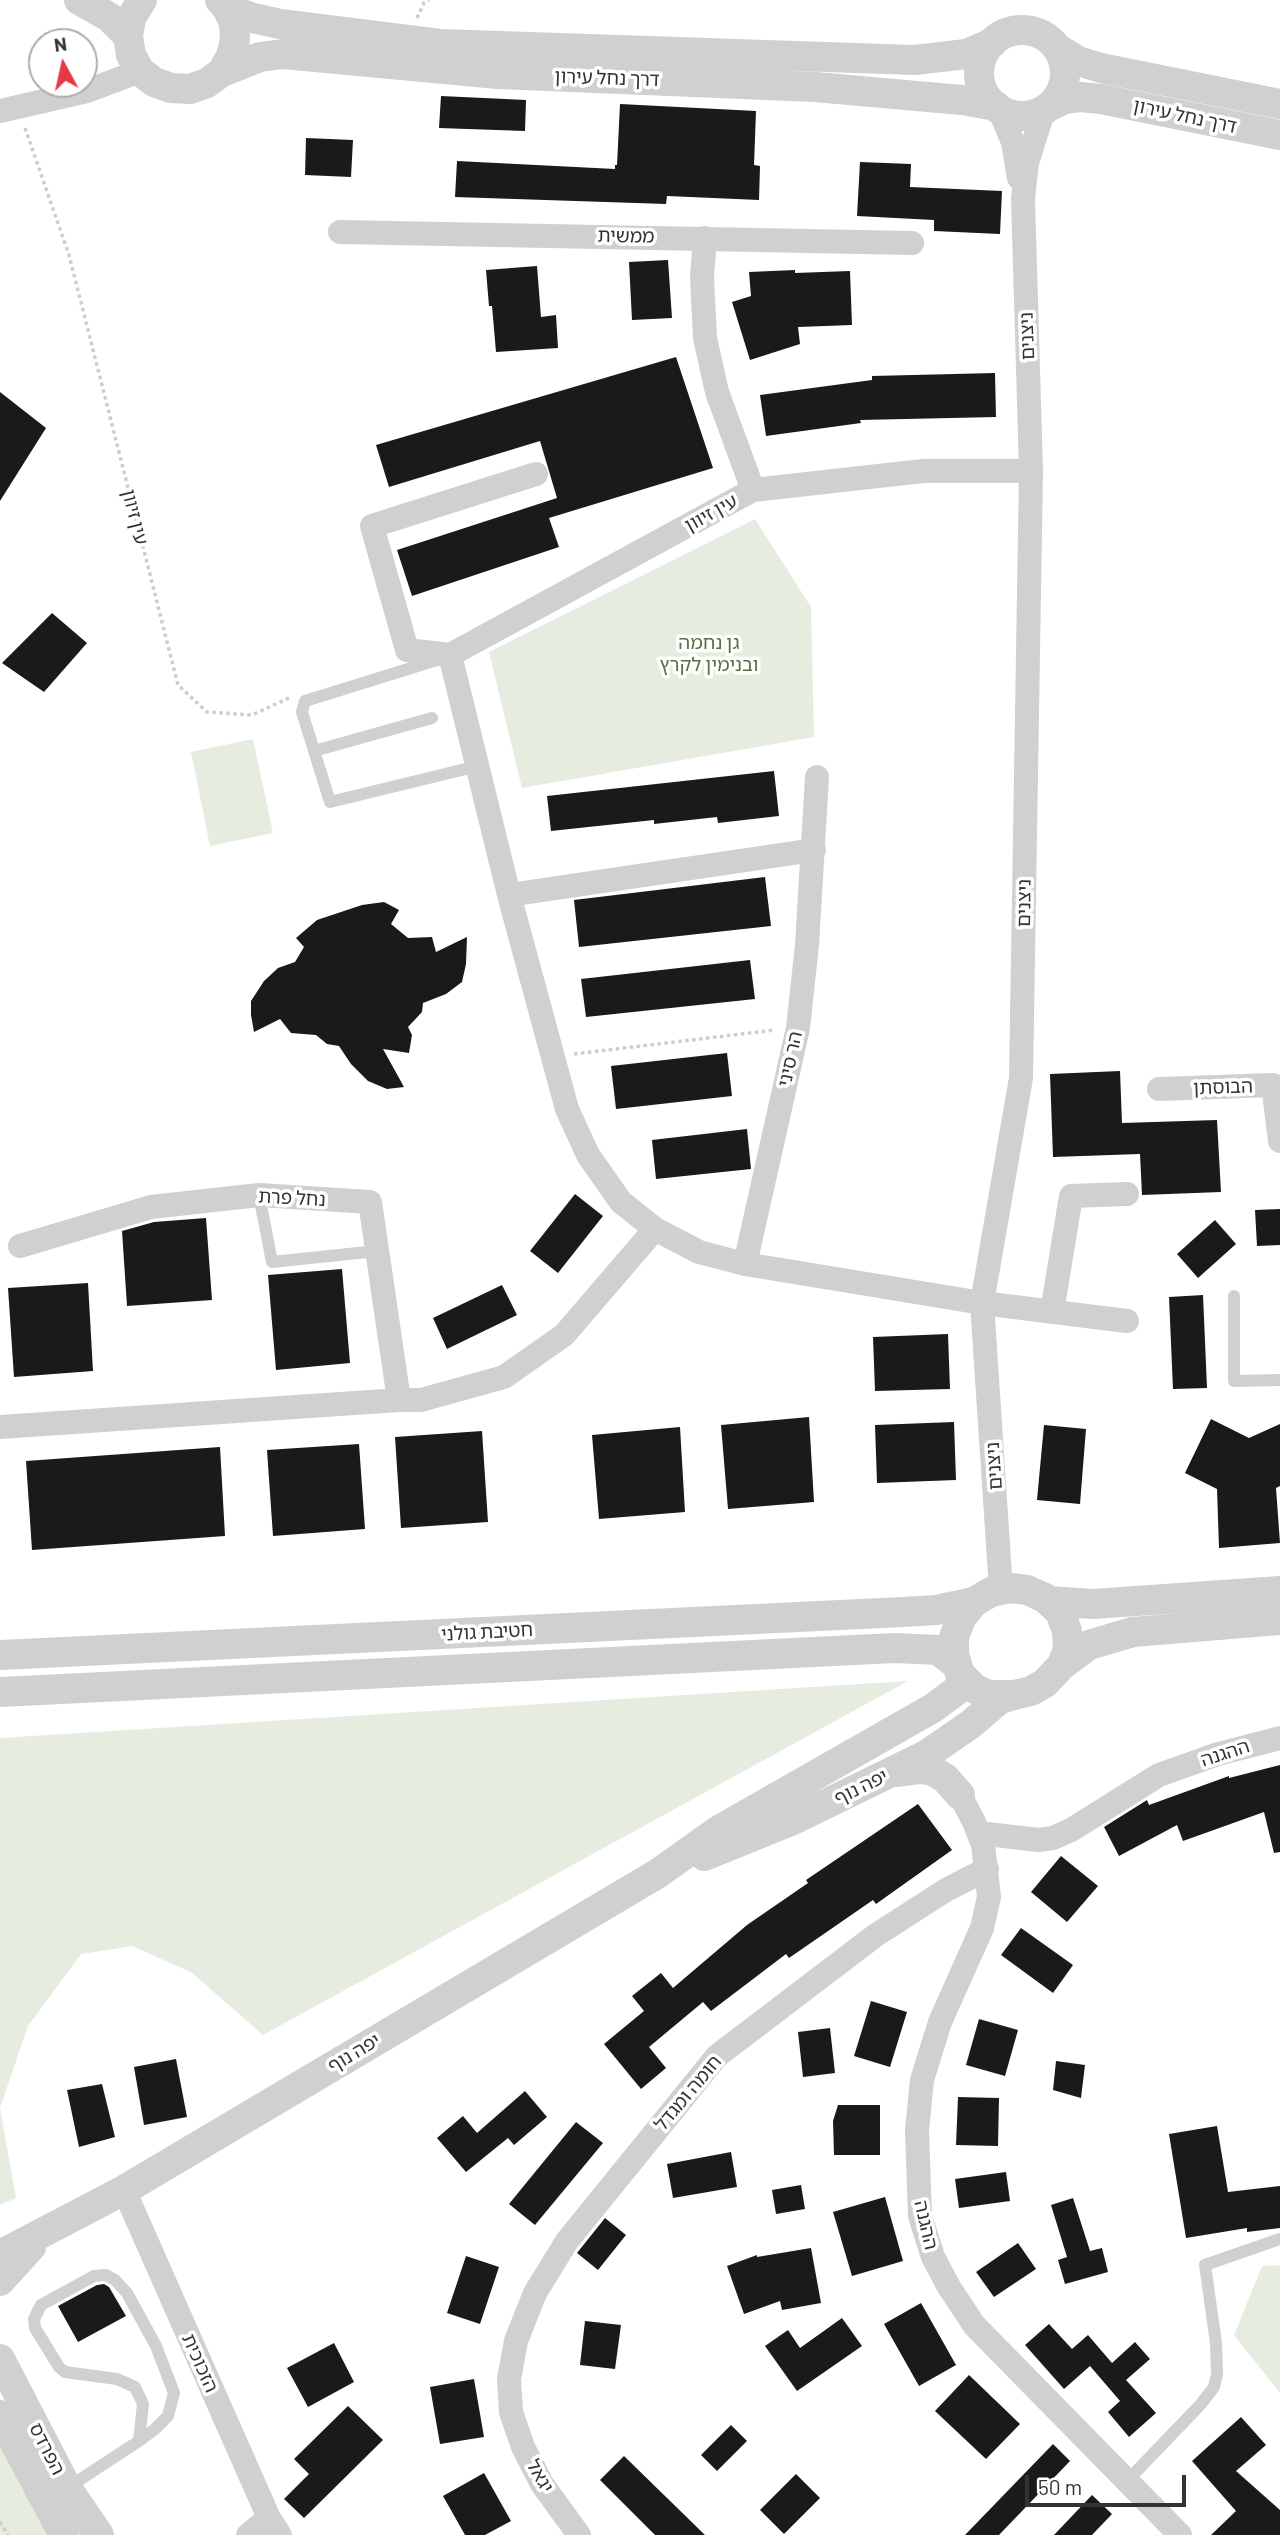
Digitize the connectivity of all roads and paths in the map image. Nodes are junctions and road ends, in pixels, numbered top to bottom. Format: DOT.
graph roads {
  1 [pos="79,0"];
  2 [pos="142,0"];
  3 [pos="224,4"];
  4 [pos="128,36"];
  5 [pos="992,43"];
  6 [pos="1057,48"];
  7 [pos="140,71"];
  8 [pos="222,72"];
  9 [pos="1280,104"];
  10 [pos="1047,107"];
  11 [pos="998,108"];
  12 [pos="8,109"];
  13 [pos="1280,135"];
  14 [pos="1024,213"];
  15 [pos="341,232"];
  16 [pos="705,238"];
  17 [pos="912,243"];
  18 [pos="1031,471"];
  19 [pos="536,474"];
  20 [pos="752,490"];
  21 [pos="450,655"];
  22 [pos="299,694"];
  23 [pos="432,718"];
  24 [pos="314,751"];
  25 [pos="478,766"];
  26 [pos="817,777"];
  27 [pos="814,850"];
  28 [pos="509,895"];
  29 [pos="797,1028"];
  30 [pos="552,1056"];
  31 [pos="1159,1089"];
  32 [pos="1280,1141"];
  33 [pos="1127,1194"];
  34 [pos="259,1195"];
  35 [pos="655,1229"];
  36 [pos="20,1246"];
  37 [pos="377,1251"];
  38 [pos="745,1264"];
  39 [pos="1234,1296"];
  40 [pos="982,1303"];
  41 [pos="1052,1312"];
  42 [pos="1127,1321"];
  43 [pos="1280,1380"];
  44 [pos="400,1400"];
  45 [pos="0,1427"];
  46 [pos="1001,1590"];
  47 [pos="1280,1591"];
  48 [pos="1048,1601"];
  49 [pos="974,1602"];
  50 [pos="1280,1619"];
  51 [pos="0,1655"];
  52 [pos="1062,1665"];
  53 [pos="961,1672"];
  54 [pos="0,1692"];
  55 [pos="1014,1695"];
  56 [pos="971,1724"];
  57 [pos="1280,1738"];
  58 [pos="891,1773"];
  59 [pos="960,1795"];
  60 [pos="979,1833"];
  61 [pos="987,1869"];
  62 [pos="657,1874"];
  63 [pos="124,2190"];
  64 [pos="48,2229"];
  65 [pos="1280,2239"];
  66 [pos="0,2255"];
  67 [pos="0,2281"];
  68 [pos="0,2359"];
  69 [pos="511,2412"];
  70 [pos="0,2415"];
  71 [pos="139,2441"];
  72 [pos="0,2445"];
  73 [pos="1128,2480"];
  74 [pos="56,2495"];
  75 [pos="0,2522"];
  76 [pos="274,2527"];
  77 [pos="8,2535"];
  78 [pos="64,2535"];
  79 [pos="99,2535"];
  80 [pos="248,2535"];
  81 [pos="579,2535"];
  82 [pos="1180,2535"];
  1 -- 4 [label="street"];
  2 -- 4 [label="street"];
  3 -- 5 [label="street, דרך נחל עירון"];
  3 -- 8 [label="street"];
  4 -- 7 [label="street"];
  5 -- 6 [label="street"];
  5 -- 11 [label="street"];
  6 -- 9 [label="street, דרך נחל עירון"];
  6 -- 10 [label="street"];
  7 -- 8 [label="street, דרך נחל עירון"];
  7 -- 12 [label="street"];
  8 -- 11 [label="street, דרך נחל עירון"];
  10 -- 11 [label="street"];
  10 -- 13 [label="street, דרך נחל עירון"];
  10 -- 14 [label="street, ניצנים"];
  11 -- 14 [label="street, ניצנים"];
  12 -- 22 [label="path, עין זיוון"];
  14 -- 18 [label="street, ניצנים"];
  15 -- 16 [label="street, ממשית"];
  16 -- 17 [label="street, ממשית"];
  16 -- 20 [label="street, עין זיוון"];
  18 -- 20 [label="street, עין זיוון"];
  18 -- 40 [label="street, ניצנים"];
  19 -- 21 [label="street"];
  20 -- 21 [label="street, עין זיוון"];
  21 -- 24 [label="lane"];
  21 -- 25 [label="street"];
  23 -- 24 [label="lane"];
  24 -- 25 [label="lane"];
  25 -- 28 [label="street"];
  26 -- 27 [label="street, הר סיני"];
  27 -- 28 [label="street"];
  27 -- 29 [label="street, הר סיני"];
  28 -- 30 [label="street"];
  29 -- 30 [label="path"];
  29 -- 38 [label="street, הר סיני"];
  30 -- 35 [label="street"];
  31 -- 32 [label="street, הבוסתן"];
  33 -- 41 [label="street"];
  34 -- 36 [label="street, נחל פרת"];
  34 -- 37 [label="street, נחל פרת"];
  34 -- 37 [label="lane"];
  35 -- 38 [label="street"];
  35 -- 44 [label="street"];
  37 -- 44 [label="street, נחל פרת"];
  38 -- 40 [label="street"];
  39 -- 43 [label="lane"];
  40 -- 41 [label="street"];
  40 -- 46 [label="street, ניצנים"];
  41 -- 42 [label="street"];
  44 -- 45 [label="street"];
  46 -- 48 [label="street"];
  46 -- 49 [label="street"];
  47 -- 48 [label="street"];
  48 -- 52 [label="street"];
  49 -- 51 [label="street, חטיבת גולני"];
  49 -- 53 [label="street"];
  50 -- 52 [label="street"];
  52 -- 55 [label="street"];
  53 -- 54 [label="street, חטיבת גולני"];
  53 -- 55 [label="street"];
  53 -- 62 [label="street, יפה נוף"];
  55 -- 56 [label="street, יפה נוף"];
  56 -- 58 [label="street, יפה נוף"];
  56 -- 59 [label="street"];
  57 -- 60 [label="street, ההגנה"];
  58 -- 59 [label="street"];
  58 -- 62 [label="street, יפה נוף"];
  59 -- 60 [label="street, ההגנה"];
  60 -- 61 [label="street, ההגנה"];
  61 -- 69 [label="street, חומה ומגדל"];
  61 -- 73 [label="street, ההגנה"];
  62 -- 63 [label="street, יפה נוף"];
  63 -- 64 [label="street, יפה נוף"];
  63 -- 76 [label="street, הזכוכית"];
  64 -- 66 [label="street, יפה נוף"];
  64 -- 67 [label="street, יפה נוף"];
  65 -- 73 [label="lane"];
  68 -- 74 [label="street, הפרדס"];
  69 -- 81 [label="street, יגאל"];
  70 -- 74 [label="street, הפרדס"];
  71 -- 71 [label="lane"];
  71 -- 74 [label="lane"];
  72 -- 74 [label="street"];
  73 -- 82 [label="street, ההגנה"];
  74 -- 78 [label="street, הפרדס"];
  74 -- 79 [label="street, הפרדס"];
  75 -- 77 [label="path"];
  76 -- 80 [label="street"];
}
